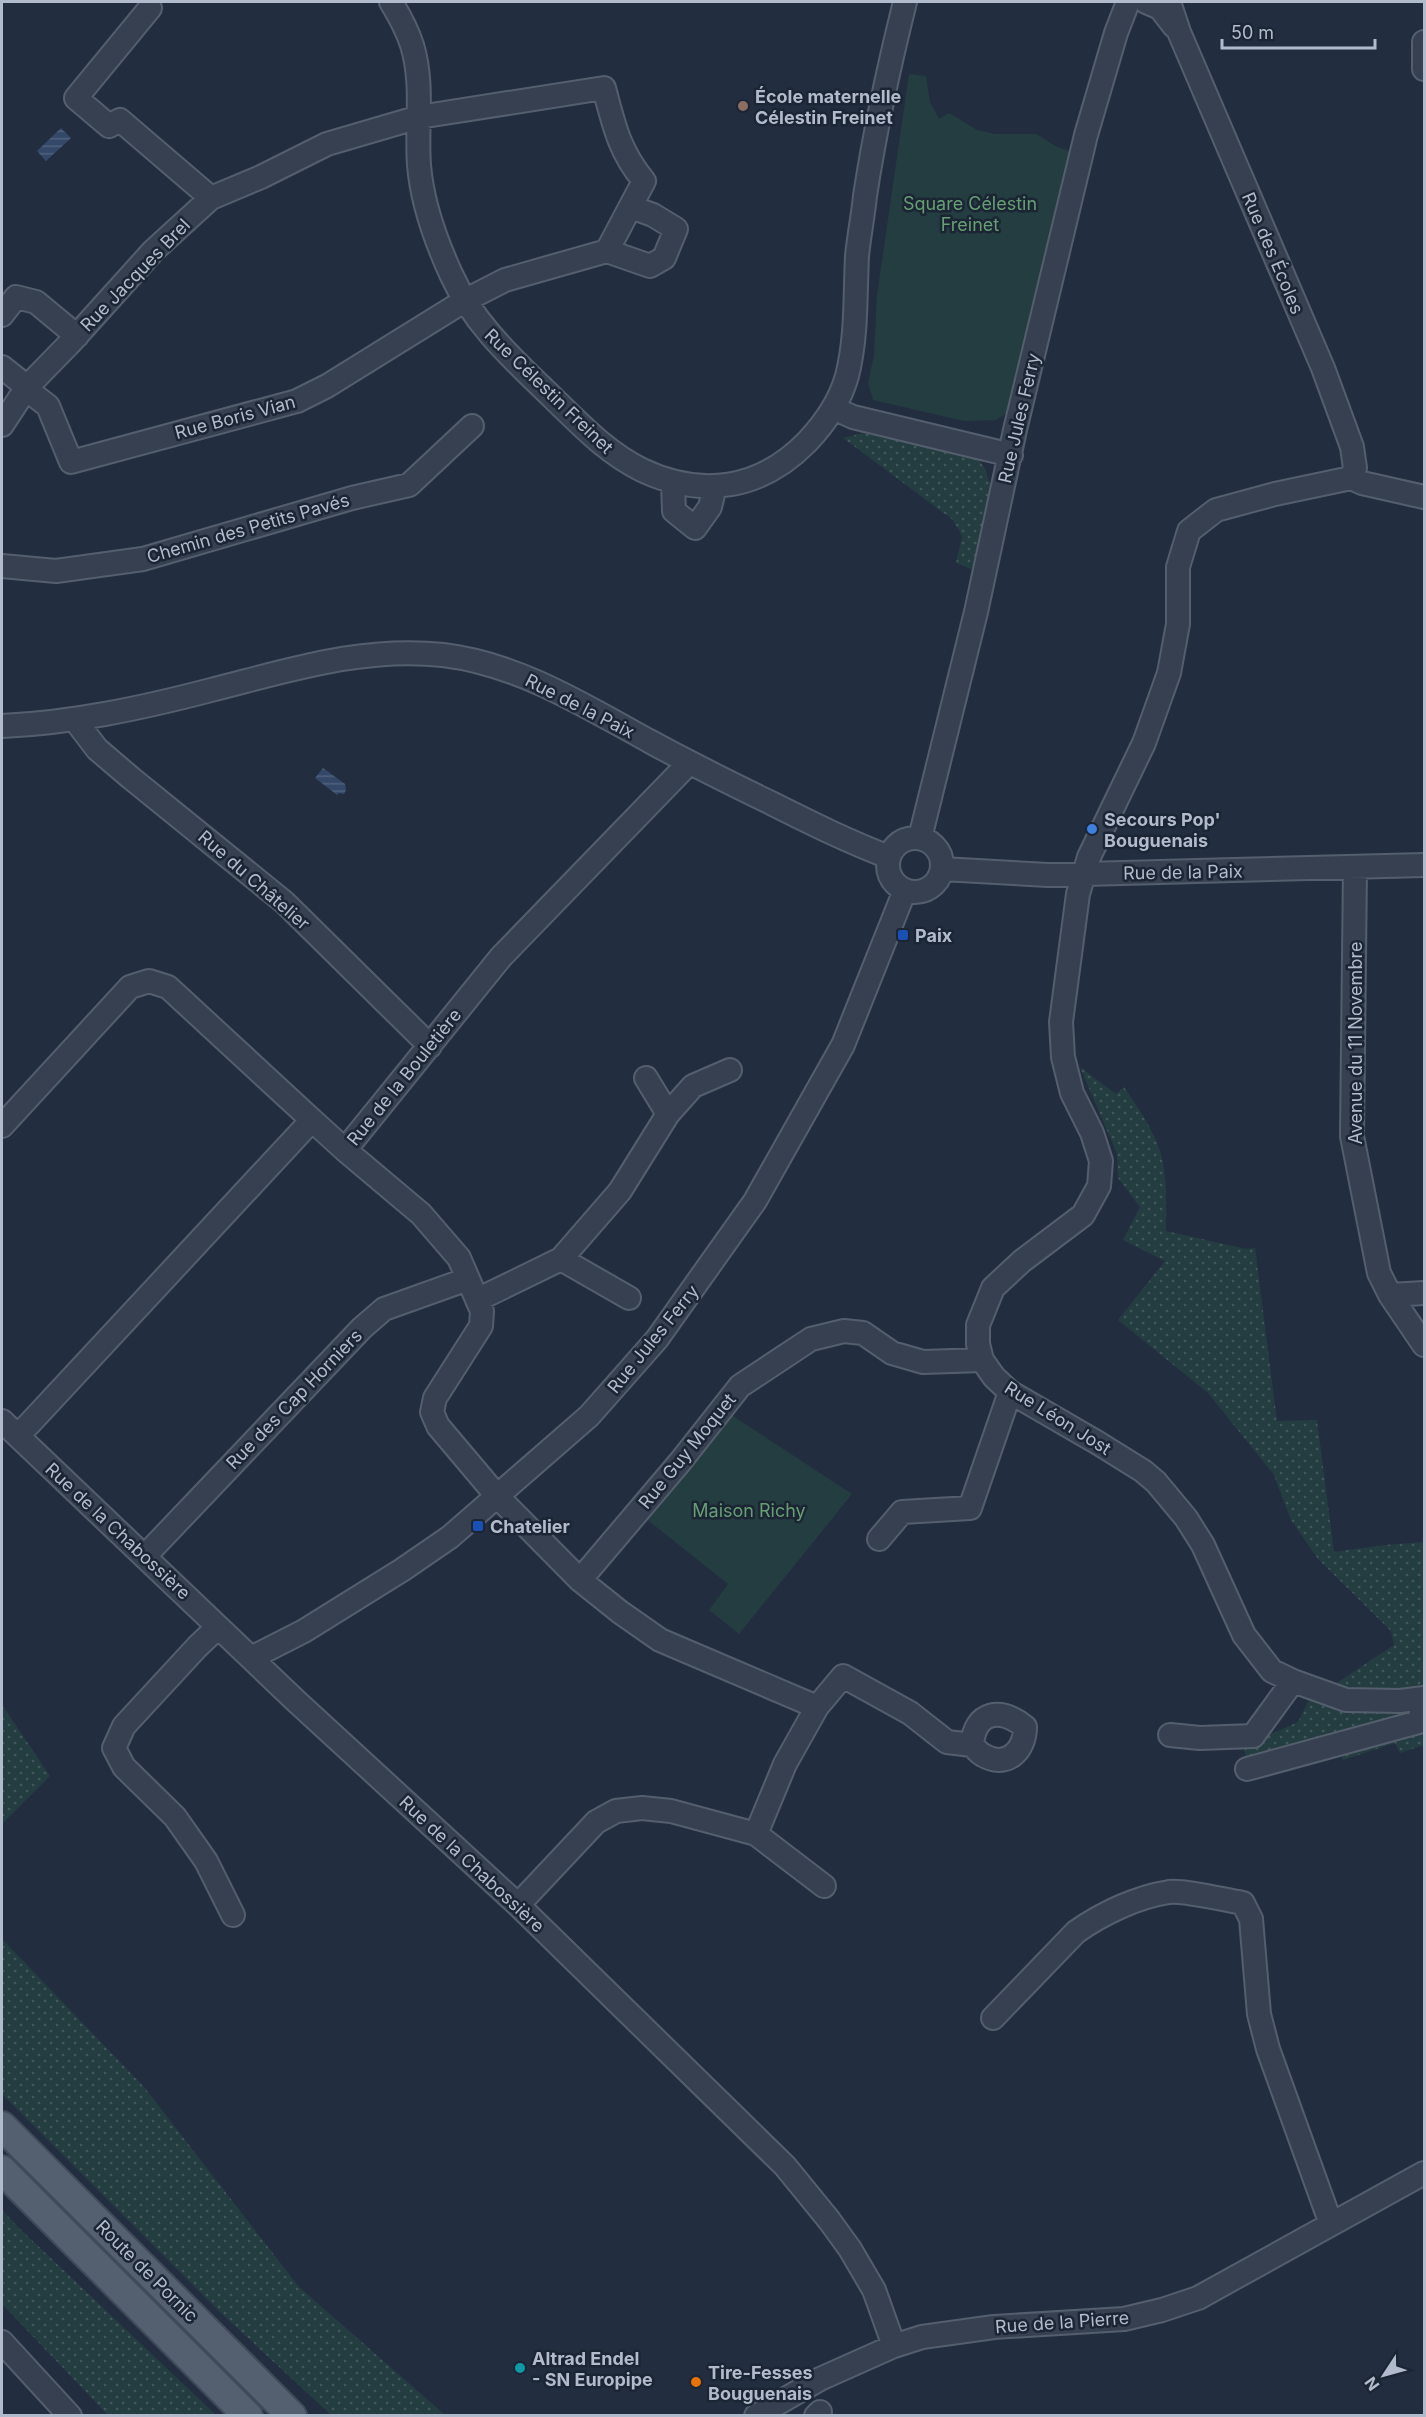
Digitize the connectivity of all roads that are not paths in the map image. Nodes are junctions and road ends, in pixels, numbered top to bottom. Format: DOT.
graph roads {
  1 [pos="391,2"];
  2 [pos="904,2"];
  3 [pos="1128,2"];
  4 [pos="1146,2"];
  5 [pos="1169,2"];
  6 [pos="150,8"];
  7 [pos="1179,32"];
  8 [pos="1425,42"];
  9 [pos="1425,69"];
  10 [pos="418,117"];
  11 [pos="211,198"];
  12 [pos="631,207"];
  13 [pos="607,251"];
  14 [pos="464,301"];
  15 [pos="2,315"];
  16 [pos="77,336"];
  17 [pos="2,367"];
  18 [pos="26,388"];
  19 [pos="833,408"];
  20 [pos="2,425"];
  21 [pos="472,426"];
  22 [pos="1011,455"];
  23 [pos="1351,478"];
  24 [pos="673,483"];
  25 [pos="715,486"];
  26 [pos="1425,497"];
  27 [pos="2,566"];
  28 [pos="75,720"];
  29 [pos="2,726"];
  30 [pos="689,763"];
  31 [pos="920,838"];
  32 [pos="889,857"];
  33 [pos="1425,866"];
  34 [pos="942,869"];
  35 [pos="1355,869"];
  36 [pos="1084,874"];
  37 [pos="905,890"];
  38 [pos="430,1046"];
  39 [pos="730,1070"];
  40 [pos="646,1078"];
  41 [pos="668,1114"];
  42 [pos="312,1120"];
  43 [pos="2,1126"];
  44 [pos="345,1150"];
  45 [pos="561,1259"];
  46 [pos="472,1290"];
  47 [pos="1425,1293"];
  48 [pos="1390,1295"];
  49 [pos="629,1298"];
  50 [pos="1425,1345"];
  51 [pos="982,1360"];
  52 [pos="1010,1392"];
  53 [pos="10,1429"];
  54 [pos="497,1496"];
  55 [pos="879,1539"];
  56 [pos="145,1556"];
  57 [pos="580,1580"];
  58 [pos="219,1628"];
  59 [pos="251,1658"];
  60 [pos="1293,1681"];
  61 [pos="1424,1698"];
  62 [pos="817,1707"];
  63 [pos="1170,1735"];
  64 [pos="972,1745"];
  65 [pos="1247,1769"];
  66 [pos="756,1834"];
  67 [pos="824,1886"];
  68 [pos="518,1905"];
  69 [pos="233,1915"];
  70 [pos="993,2018"];
  71 [pos="2,2126"];
  72 [pos="2,2169"];
  73 [pos="1425,2173"];
  74 [pos="1331,2224"];
  75 [pos="2,2342"];
  76 [pos="894,2346"];
  77 [pos="70,2415"];
  78 [pos="248,2415"];
  79 [pos="292,2415"];
  80 [pos="756,2415"];
  1 -- 10 [label="street, Rue Célestin Freinet"];
  2 -- 19 [label="street, Rue Célestin Freinet"];
  3 -- 22 [label="street, Rue Jules Ferry"];
  4 -- 7 [label="street, Rue des Écoles"];
  5 -- 7 [label="street, Rue des Écoles"];
  6 -- 11 [label="street"];
  7 -- 23 [label="street, Rue des Écoles"];
  8 -- 9 [label="street"];
  10 -- 11 [label="street, Rue Jacques Brel"];
  10 -- 12 [label="street, Rue Jacques Brel"];
  10 -- 14 [label="street, Rue Célestin Freinet"];
  11 -- 16 [label="street, Rue Jacques Brel"];
  12 -- 13 [label="street"];
  12 -- 13 [label="street"];
  13 -- 14 [label="street"];
  14 -- 18 [label="street, Rue Boris Vian"];
  14 -- 24 [label="street, Rue Célestin Freinet"];
  15 -- 16 [label="street"];
  16 -- 18 [label="street, Rue Jacques Brel"];
  17 -- 18 [label="street"];
  18 -- 20 [label="street, Rue Jacques Brel"];
  19 -- 22 [label="street"];
  19 -- 25 [label="street, Rue Célestin Freinet"];
  21 -- 27 [label="street, Chemin des Petits Pavés"];
  22 -- 31 [label="street, Rue Jules Ferry"];
  23 -- 26 [label="street"];
  23 -- 36 [label="street"];
  24 -- 25 [label="street, Rue Célestin Freinet"];
  24 -- 25 [label="street"];
  28 -- 29 [label="street, Rue de la Paix"];
  28 -- 30 [label="street, Rue de la Paix"];
  28 -- 38 [label="street, Rue du Châtelier"];
  30 -- 32 [label="street, Rue de la Paix"];
  30 -- 38 [label="street, Rue de la Bouletière"];
  31 -- 32 [label="street"];
  31 -- 34 [label="street"];
  32 -- 37 [label="street"];
  33 -- 35 [label="street, Rue de la Paix"];
  34 -- 36 [label="street, Rue de la Paix"];
  34 -- 37 [label="street"];
  35 -- 36 [label="street, Rue de la Paix"];
  35 -- 48 [label="street, Avenue du 11 Novembre"];
  36 -- 51 [label="street"];
  37 -- 54 [label="street, Rue Jules Ferry"];
  38 -- 44 [label="street, Rue de la Bouletière"];
  39 -- 41 [label="street"];
  40 -- 41 [label="street"];
  41 -- 45 [label="street"];
  42 -- 43 [label="street, Rue de la Bouletière"];
  42 -- 44 [label="street, Rue de la Bouletière"];
  42 -- 53 [label="street"];
  44 -- 46 [label="street"];
  45 -- 46 [label="street, Rue des Cap Horniers"];
  45 -- 49 [label="street"];
  46 -- 54 [label="street"];
  46 -- 56 [label="street, Rue des Cap Horniers"];
  47 -- 48 [label="street"];
  48 -- 50 [label="street, Avenue du 11 Novembre"];
  51 -- 52 [label="street, Rue Léon Jost"];
  51 -- 57 [label="street, Rue Guy Moquet"];
  52 -- 55 [label="street"];
  52 -- 60 [label="street, Rue Léon Jost"];
  53 -- 56 [label="street, Rue de la Chabossière"];
  54 -- 57 [label="street"];
  54 -- 59 [label="street, Rue Jules Ferry"];
  56 -- 58 [label="street, Rue de la Chabossière"];
  57 -- 62 [label="street"];
  58 -- 59 [label="street, Rue de la Chabossière"];
  58 -- 69 [label="street"];
  59 -- 68 [label="street, Rue de la Chabossière"];
  60 -- 61 [label="street, Rue Léon Jost"];
  60 -- 63 [label="street"];
  61 -- 65 [label="street"];
  62 -- 64 [label="street"];
  62 -- 66 [label="street"];
  66 -- 67 [label="street"];
  66 -- 68 [label="street"];
  68 -- 76 [label="street, Rue de la Chabossière"];
  70 -- 74 [label="street"];
  71 -- 79 [label="main road, Route de Pornic"];
  72 -- 78 [label="main road, Route de Pornic"];
  73 -- 74 [label="street, Rue de la Pierre"];
  74 -- 76 [label="street, Rue de la Pierre"];
  75 -- 77 [label="street"];
  76 -- 80 [label="street, Rue de la Pierre"];
}
